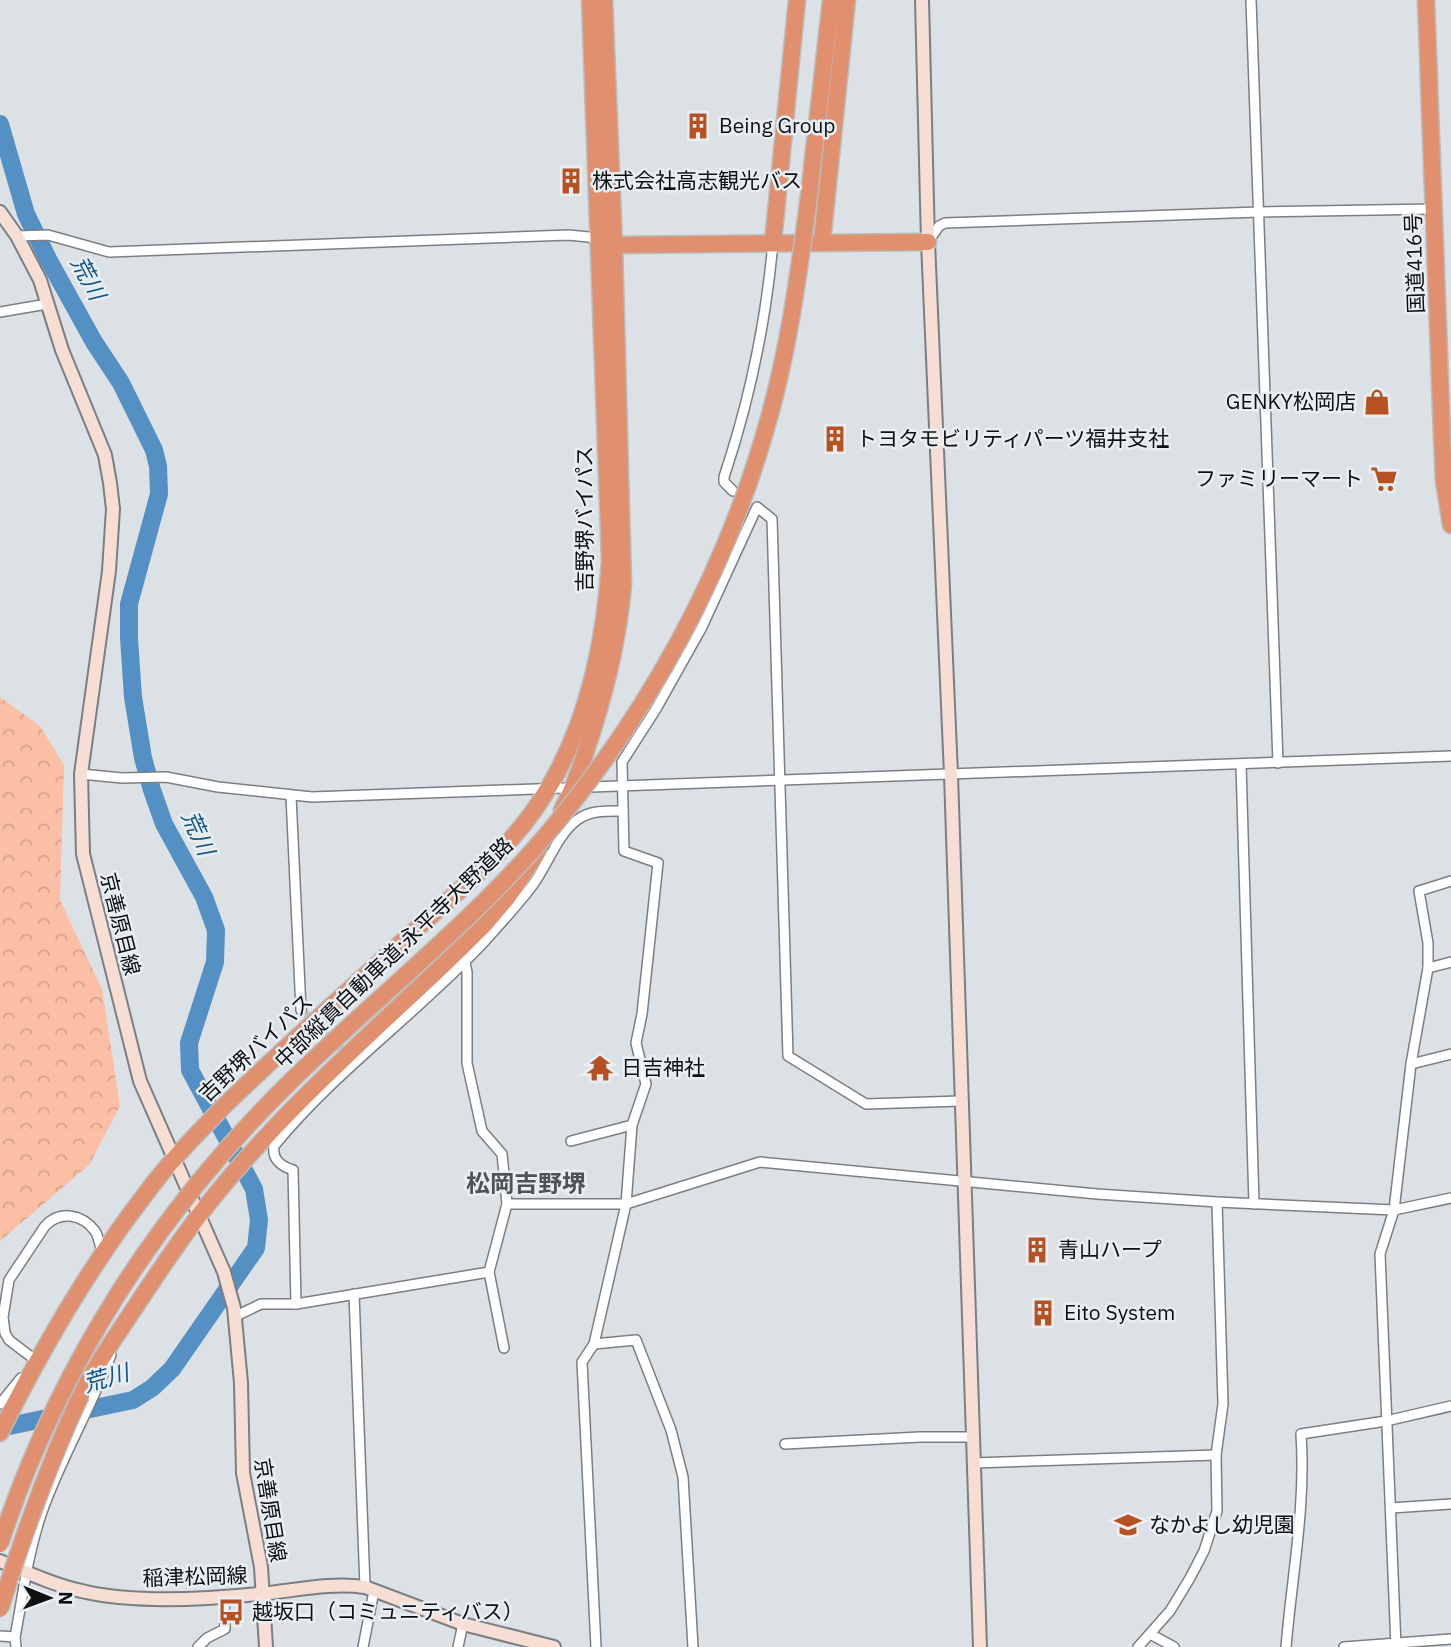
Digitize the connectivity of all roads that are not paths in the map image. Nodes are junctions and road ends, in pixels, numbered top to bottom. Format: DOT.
graph roads {
  1 [pos="590,0"];
  2 [pos="604,0"];
  3 [pos="797,0"];
  4 [pos="821,0"];
  5 [pos="831,0"];
  6 [pos="847,0"];
  7 [pos="922,0"];
  8 [pos="1251,0"];
  9 [pos="1426,0"];
  10 [pos="812,165"];
  11 [pos="1434,209"];
  12 [pos="0,212"];
  13 [pos="1259,212"];
  14 [pos="21,235"];
  15 [pos="773,242"];
  16 [pos="822,242"];
  17 [pos="928,242"];
  18 [pos="607,243"];
  19 [pos="47,304"];
  20 [pos="0,312"];
  21 [pos="1445,378"];
  22 [pos="733,491"];
  23 [pos="1451,525"];
  24 [pos="1451,756"];
  25 [pos="1278,763"];
  26 [pos="1241,765"];
  27 [pos="81,774"];
  28 [pos="951,775"];
  29 [pos="779,780"];
  30 [pos="622,785"];
  31 [pos="549,786"];
  32 [pos="573,786"];
  33 [pos="291,796"];
  34 [pos="623,811"];
  35 [pos="1451,881"];
  36 [pos="1451,962"];
  37 [pos="465,963"];
  38 [pos="1428,968"];
  39 [pos="301,1010"];
  40 [pos="1451,1054"];
  41 [pos="1411,1064"];
  42 [pos="961,1101"];
  43 [pos="632,1125"];
  44 [pos="571,1141"];
  45 [pos="175,1159"];
  46 [pos="964,1180"];
  47 [pos="1451,1198"];
  48 [pos="1217,1202"];
  49 [pos="507,1204"];
  50 [pos="626,1204"];
  51 [pos="1254,1204"];
  52 [pos="1394,1210"];
  53 [pos="200,1214"];
  54 [pos="103,1255"];
  55 [pos="489,1272"];
  56 [pos="354,1294"];
  57 [pos="296,1304"];
  58 [pos="236,1316"];
  59 [pos="59,1327"];
  60 [pos="122,1327"];
  61 [pos="594,1344"];
  62 [pos="504,1348"];
  63 [pos="34,1359"];
  64 [pos="6,1406"];
  65 [pos="1451,1406"];
  66 [pos="1387,1421"];
  67 [pos="0,1433"];
  68 [pos="972,1437"];
  69 [pos="785,1444"];
  70 [pos="1216,1455"];
  71 [pos="973,1463"];
  72 [pos="1451,1504"];
  73 [pos="1391,1508"];
  74 [pos="0,1544"];
  75 [pos="0,1561"];
  76 [pos="27,1573"];
  77 [pos="370,1589"];
  78 [pos="262,1594"];
  79 [pos="224,1597"];
  80 [pos="0,1609"];
  81 [pos="463,1624"];
  82 [pos="1150,1634"];
  83 [pos="0,1636"];
  84 [pos="1451,1639"];
  85 [pos="16,1642"];
  86 [pos="1396,1645"];
  87 [pos="198,1647"];
  88 [pos="266,1647"];
  89 [pos="363,1647"];
  90 [pos="458,1647"];
  91 [pos="554,1647"];
  92 [pos="596,1647"];
  93 [pos="693,1647"];
  94 [pos="980,1647"];
  95 [pos="1138,1647"];
  96 [pos="1174,1647"];
  97 [pos="1286,1647"];
  98 [pos="1344,1647"];
  1 -- 18 [label="highway, 吉野堺バイパス"];
  2 -- 18 [label="highway, 吉野堺バイパス"];
  3 -- 15 [label="highway"];
  4 -- 10 [label="highway, 中部縦貫自動車道;永平寺大野道路"];
  5 -- 10 [label="highway, 中部縦貫自動車道;永平寺大野道路"];
  6 -- 16 [label="highway"];
  7 -- 17 [label="main road"];
  8 -- 13 [label="street"];
  9 -- 11 [label="highway, 国道416号"];
  10 -- 74 [label="highway, 中部縦貫自動車道;永平寺大野道路, bridge"];
  11 -- 13 [label="street"];
  11 -- 21 [label="highway, 国道416号"];
  12 -- 14 [label="main road, 京善原目線"];
  13 -- 17 [label="street"];
  13 -- 25 [label="street"];
  14 -- 18 [label="street"];
  14 -- 19 [label="main road, 京善原目線"];
  15 -- 16 [label="highway"];
  15 -- 18 [label="highway"];
  15 -- 22 [label="street"];
  16 -- 17 [label="highway"];
  17 -- 28 [label="main road"];
  18 -- 31 [label="highway, 吉野堺バイパス"];
  18 -- 32 [label="highway, 吉野堺バイパス"];
  19 -- 20 [label="street"];
  19 -- 27 [label="main road, 京善原目線"];
  21 -- 23 [label="highway, 国道416号"];
  24 -- 25 [label="street"];
  25 -- 26 [label="street"];
  26 -- 28 [label="street"];
  26 -- 51 [label="street"];
  27 -- 33 [label="street"];
  27 -- 45 [label="main road, 京善原目線"];
  28 -- 29 [label="street"];
  28 -- 42 [label="main road"];
  29 -- 30 [label="street"];
  29 -- 30 [label="street"];
  29 -- 42 [label="street"];
  30 -- 32 [label="street"];
  30 -- 34 [label="street"];
  31 -- 32 [label="street"];
  31 -- 33 [label="street"];
  31 -- 45 [label="highway, 吉野堺バイパス"];
  32 -- 53 [label="highway, 吉野堺バイパス"];
  33 -- 39 [label="street"];
  34 -- 37 [label="street"];
  34 -- 43 [label="street"];
  35 -- 38 [label="street"];
  36 -- 38 [label="street"];
  37 -- 49 [label="street"];
  37 -- 57 [label="street"];
  38 -- 41 [label="street"];
  40 -- 41 [label="street"];
  41 -- 52 [label="street"];
  42 -- 46 [label="main road"];
  43 -- 44 [label="street"];
  43 -- 50 [label="street"];
  45 -- 53 [label="main road, 京善原目線"];
  45 -- 54 [label="highway, 吉野堺バイパス"];
  46 -- 48 [label="street"];
  46 -- 50 [label="street"];
  46 -- 68 [label="main road"];
  47 -- 52 [label="street"];
  48 -- 51 [label="street"];
  48 -- 70 [label="street"];
  49 -- 50 [label="street"];
  49 -- 55 [label="street"];
  50 -- 61 [label="street"];
  51 -- 52 [label="street"];
  52 -- 66 [label="street"];
  53 -- 58 [label="main road, 京善原目線"];
  53 -- 60 [label="highway, 吉野堺バイパス"];
  54 -- 59 [label="highway, 吉野堺バイパス"];
  54 -- 63 [label="street"];
  55 -- 56 [label="street"];
  55 -- 62 [label="street"];
  56 -- 57 [label="street"];
  56 -- 77 [label="street"];
  57 -- 58 [label="street"];
  58 -- 78 [label="main road, 京善原目線"];
  59 -- 63 [label="street"];
  59 -- 64 [label="highway, 吉野堺バイパス"];
  60 -- 76 [label="street"];
  60 -- 80 [label="highway, 吉野堺バイパス, bridge"];
  61 -- 92 [label="street"];
  61 -- 93 [label="street"];
  63 -- 64 [label="street"];
  64 -- 67 [label="highway, 吉野堺バイパス"];
  65 -- 66 [label="street"];
  66 -- 73 [label="street"];
  66 -- 97 [label="street"];
  68 -- 69 [label="street"];
  68 -- 71 [label="main road"];
  70 -- 71 [label="street"];
  70 -- 82 [label="street"];
  71 -- 94 [label="main road"];
  72 -- 73 [label="street"];
  73 -- 86 [label="street"];
  75 -- 76 [label="main road, 稲津松岡線"];
  76 -- 79 [label="main road, 稲津松岡線"];
  76 -- 85 [label="street"];
  77 -- 78 [label="main road, 稲津松岡線"];
  77 -- 81 [label="main road, 稲津松岡線"];
  77 -- 89 [label="street"];
  78 -- 79 [label="main road, 稲津松岡線"];
  78 -- 88 [label="main road, 京善原目線"];
  79 -- 87 [label="street"];
  81 -- 90 [label="street"];
  81 -- 91 [label="main road, 稲津松岡線"];
  82 -- 95 [label="street"];
  82 -- 96 [label="street"];
  83 -- 85 [label="street"];
  84 -- 86 [label="street"];
  86 -- 98 [label="street"];
}
